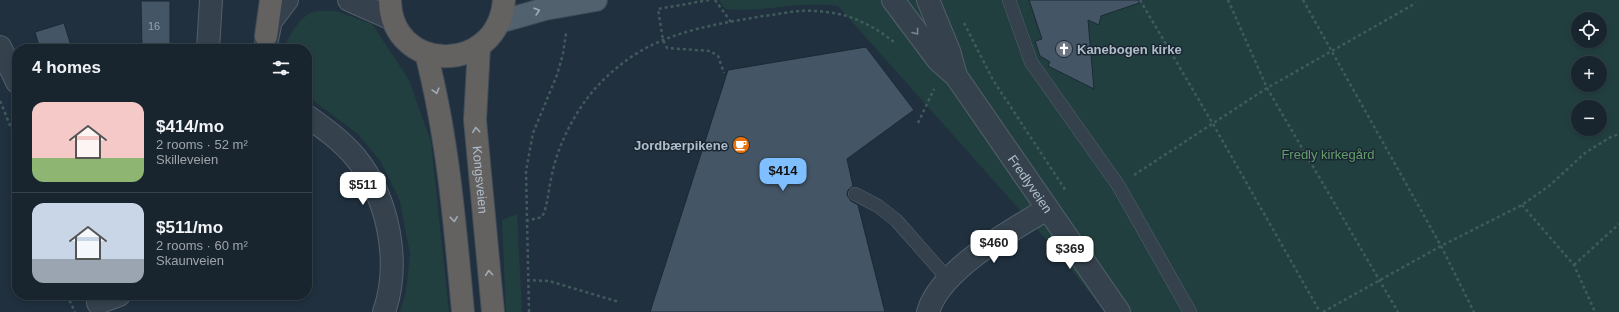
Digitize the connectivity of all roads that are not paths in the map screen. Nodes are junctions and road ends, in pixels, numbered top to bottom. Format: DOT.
graph roads {
  1 [pos="211,0"];
  2 [pos="301,0"];
  3 [pos="350,0"];
  4 [pos="504,0"];
  5 [pos="596,0"];
  6 [pos="893,0"];
  7 [pos="928,0"];
  8 [pos="1009,0"];
  9 [pos="279,3"];
  10 [pos="391,9"];
  11 [pos="499,22"];
  12 [pos="266,43"];
  13 [pos="208,44"];
  14 [pos="0,46"];
  15 [pos="479,47"];
  16 [pos="426,53"];
  17 [pos="12,71"];
  18 [pos="956,76"];
  19 [pos="312,119"];
  20 [pos="855,194"];
  21 [pos="1047,209"];
  22 [pos="948,279"];
  23 [pos="107,300"];
  24 [pos="98,304"];
  25 [pos="384,312"];
  26 [pos="463,312"];
  27 [pos="493,312"];
  28 [pos="928,312"];
  29 [pos="1119,312"];
  30 [pos="1190,312"];
  1 -- 13 [label="street"];
  2 -- 9 [label="street"];
  3 -- 10 [label="street"];
  4 -- 11 [label="highway"];
  11 -- 5 [label="main road, one-way"];
  6 -- 18 [label="street, Fredlyveien, one-way"];
  7 -- 18 [label="street, Fredlyveien"];
  8 -- 30 [label="lane"];
  9 -- 12 [label="highway"];
  10 -- 16 [label="highway"];
  11 -- 15 [label="highway"];
  14 -- 17 [label="street"];
  15 -- 16 [label="highway"];
  27 -- 15 [label="highway, Kongsveien, one-way"];
  16 -- 26 [label="highway, one-way"];
  18 -- 21 [label="street, Fredlyveien"];
  19 -- 25 [label="street"];
  20 -- 22 [label="lane"];
  21 -- 22 [label="street"];
  21 -- 29 [label="street, Fredlyveien"];
  22 -- 28 [label="street"];
  23 -- 24 [label="street"];
}
